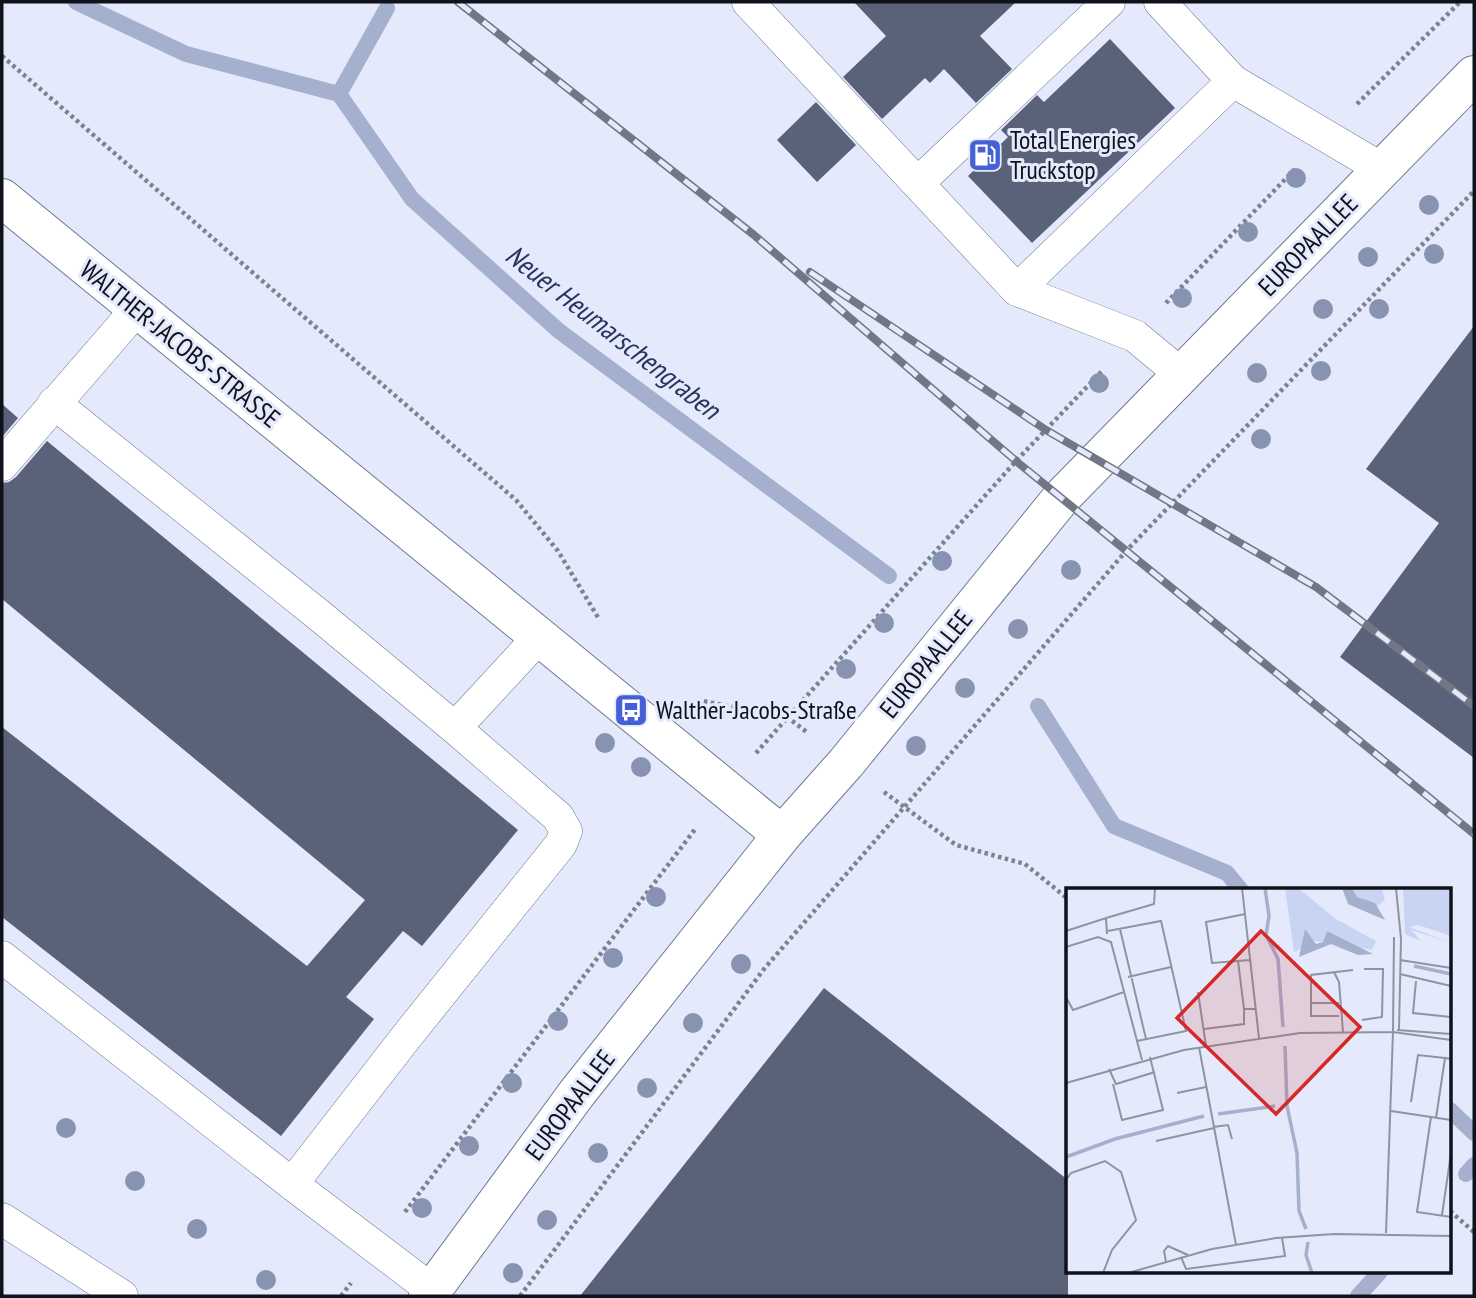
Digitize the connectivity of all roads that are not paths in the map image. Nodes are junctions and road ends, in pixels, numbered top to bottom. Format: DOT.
graph roads {
  1 [pos="748,2"];
  2 [pos="1160,2"];
  3 [pos="1103,4"];
  4 [pos="1474,75"];
  5 [pos="1233,81"];
  6 [pos="1382,169"];
  7 [pos="918,183"];
  8 [pos="2,198"];
  9 [pos="1017,290"];
  10 [pos="137,309"];
  11 [pos="1182,375"];
  12 [pos="54,403"];
  13 [pos="2,464"];
  14 [pos="540,636"];
  15 [pos="455,728"];
  16 [pos="782,835"];
  17 [pos="2,957"];
  18 [pos="292,1184"];
  19 [pos="2,1219"];
  20 [pos="430,1293"];
  21 [pos="122,1296"];
  1 -- 7 [label="lane"];
  2 -- 5 [label="lane"];
  3 -- 7 [label="lane"];
  4 -- 6 [label="street, EUROPAALLEE"];
  5 -- 6 [label="lane"];
  5 -- 9 [label="lane"];
  6 -- 11 [label="street, EUROPAALLEE"];
  7 -- 9 [label="lane"];
  8 -- 10 [label="street, WALTHER-JACOBS-STRASSE"];
  9 -- 11 [label="lane"];
  10 -- 12 [label="lane"];
  10 -- 14 [label="street, WALTHER-JACOBS-STRASSE"];
  11 -- 16 [label="street, EUROPAALLEE"];
  12 -- 13 [label="lane"];
  12 -- 15 [label="lane"];
  14 -- 15 [label="lane"];
  14 -- 16 [label="street, WALTHER-JACOBS-STRASSE"];
  15 -- 18 [label="lane"];
  16 -- 20 [label="street, EUROPAALLEE"];
  17 -- 18 [label="lane"];
  18 -- 20 [label="lane"];
  19 -- 21 [label="lane"];
}
